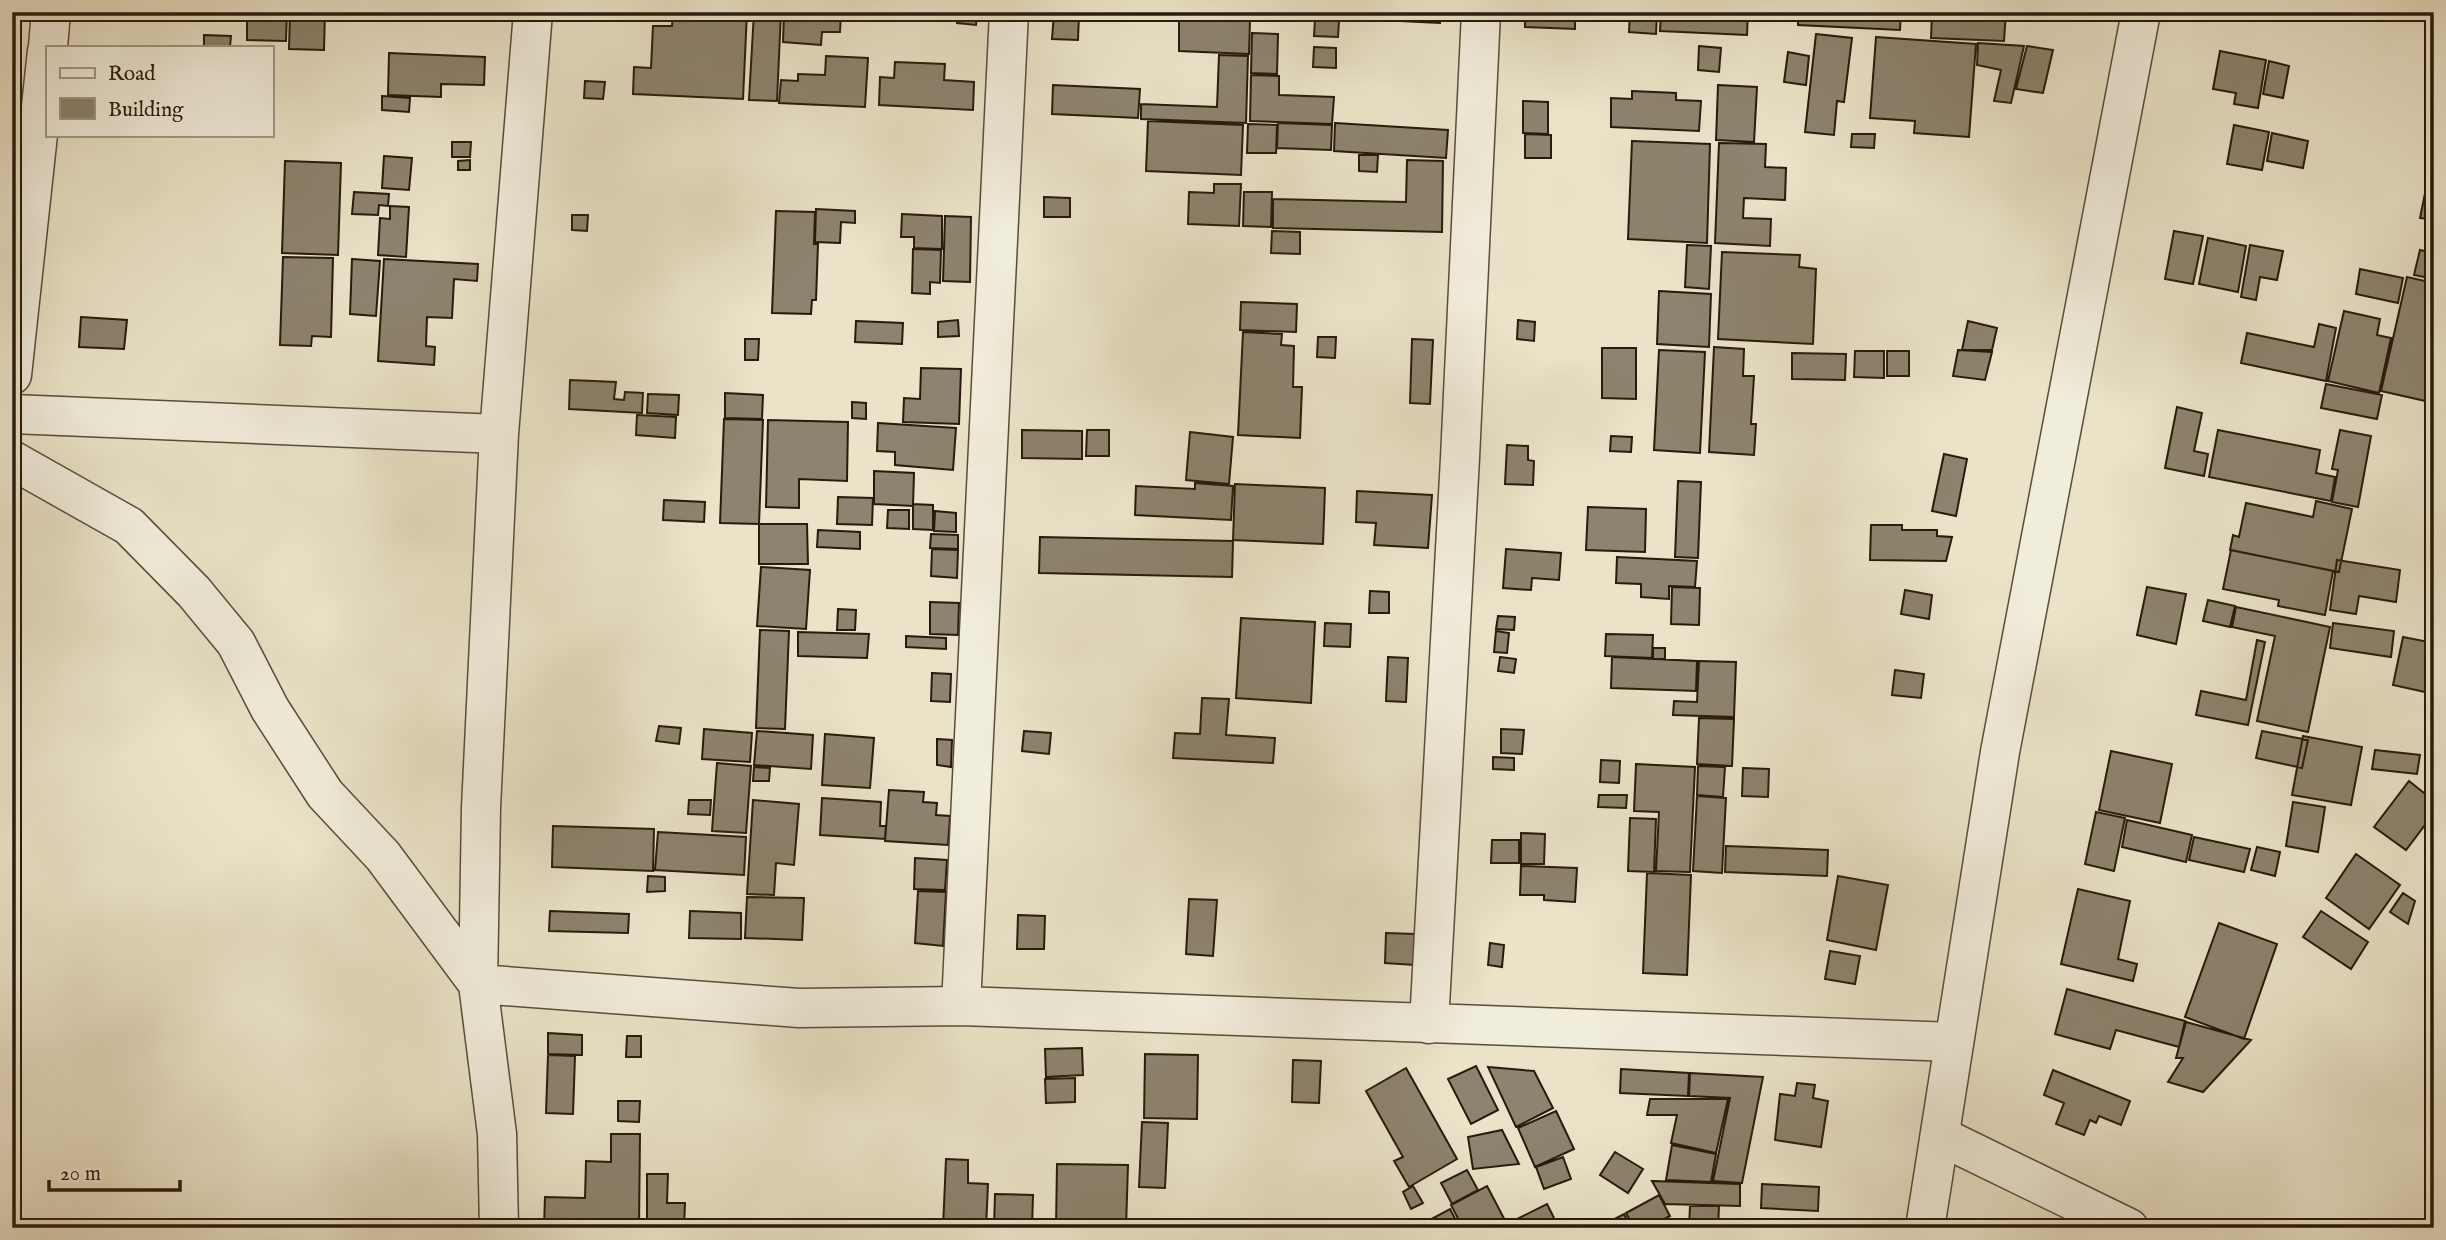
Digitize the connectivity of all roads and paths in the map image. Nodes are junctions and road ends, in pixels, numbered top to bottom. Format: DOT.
graph roads {
  1 [pos="51,12"];
  2 [pos="533,12"];
  3 [pos="1009,12"];
  4 [pos="1480,12"];
  5 [pos="2141,12"];
  6 [pos="48,46"];
  7 [pos="46,67"];
  8 [pos="12,375"];
  9 [pos="12,414"];
  10 [pos="499,433"];
  11 [pos="12,460"];
  12 [pos="478,984"];
  13 [pos="961,1006"];
  14 [pos="1429,1024"];
  15 [pos="1954,1042"];
  16 [pos="1940,1136"];
  17 [pos="499,1228"];
  18 [pos="1925,1228"];
  19 [pos="2129,1228"];
  1 -- 6 [label="street"];
  2 -- 10 [label="street"];
  3 -- 13 [label="street"];
  4 -- 14 [label="street"];
  5 -- 15 [label="street"];
  7 -- 8 [label="street"];
  9 -- 10 [label="street"];
  10 -- 12 [label="street"];
  11 -- 12 [label="street"];
  12 -- 13 [label="street"];
  12 -- 17 [label="street"];
  13 -- 14 [label="street"];
  14 -- 15 [label="street"];
  15 -- 16 [label="street"];
  16 -- 18 [label="street"];
  16 -- 19 [label="street"];
}
